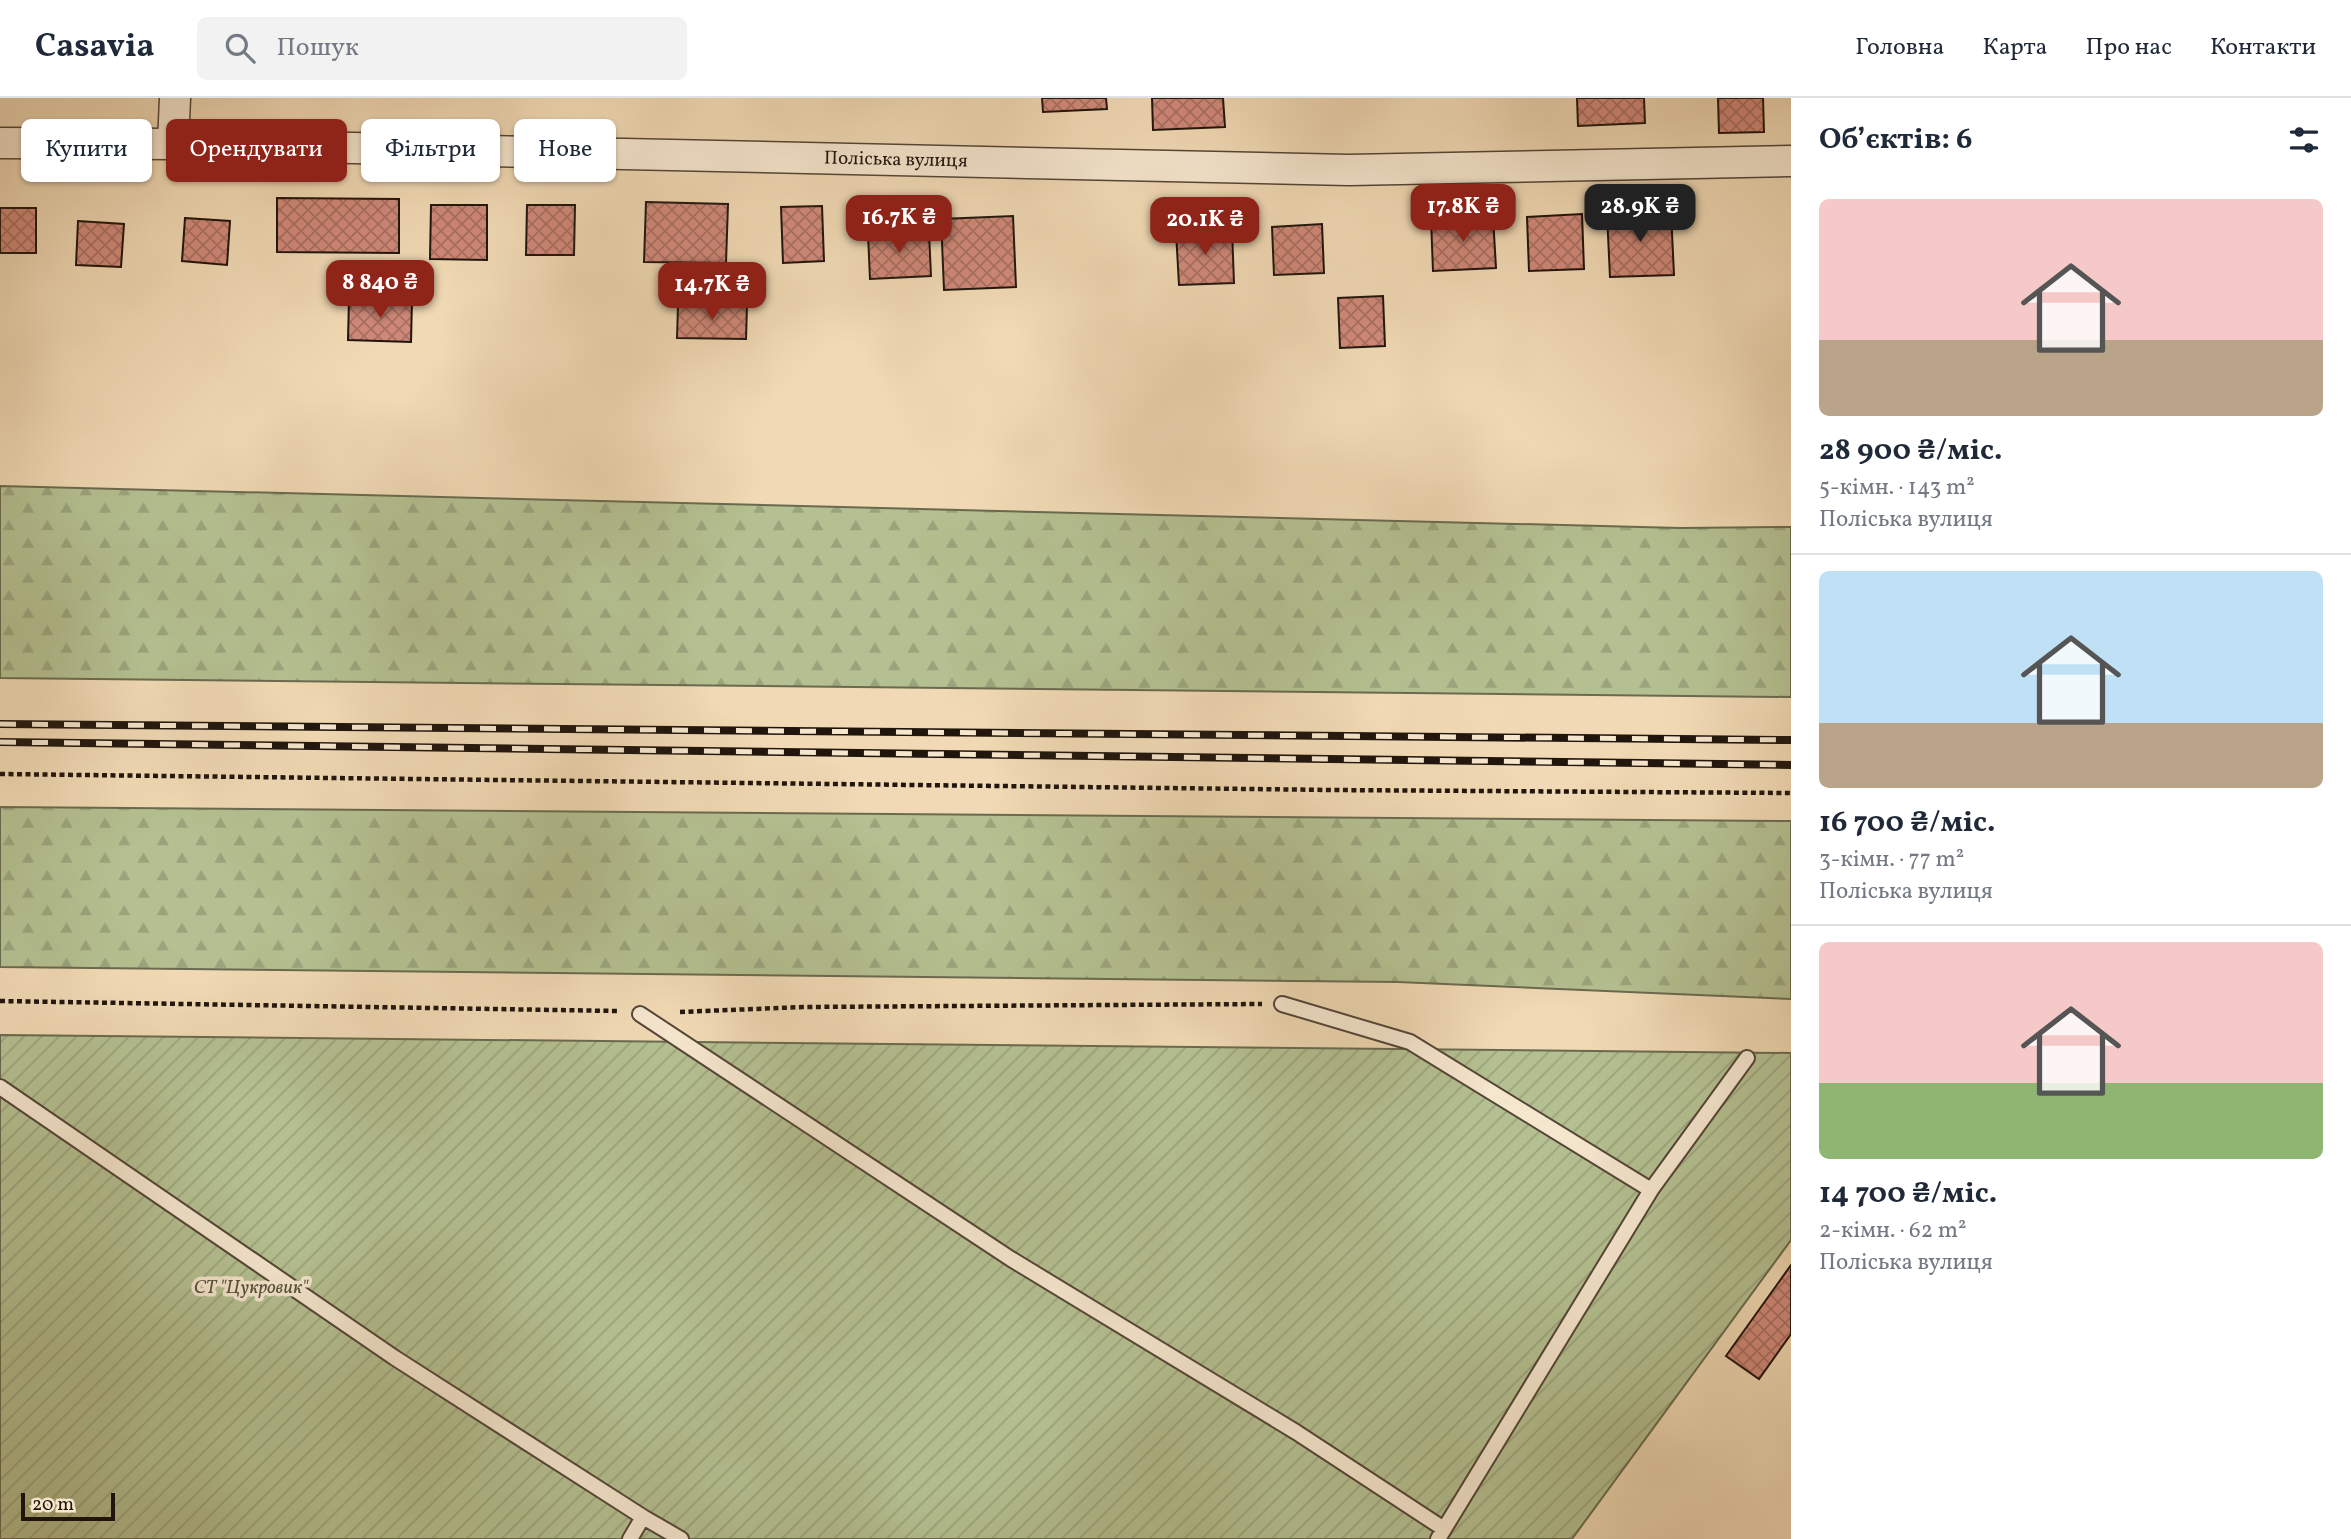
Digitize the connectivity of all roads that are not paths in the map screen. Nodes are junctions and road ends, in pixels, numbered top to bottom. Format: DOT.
graph roads {
  1 [pos="175,98"];
  2 [pos="174,119"];
  3 [pos="0,143"];
  4 [pos="166,144"];
  5 [pos="347,148"];
  6 [pos="1791,161"];
  7 [pos="1282,1004"];
  8 [pos="640,1014"];
  9 [pos="1747,1058"];
  10 [pos="0,1087"];
  11 [pos="1651,1190"];
  12 [pos="643,1517"];
  13 [pos="1441,1534"];
  14 [pos="630,1539"];
  15 [pos="681,1539"];
  1 -- 2 [label="street"];
  3 -- 4 [label="street, Поліська вулиця"];
  5 -- 6 [label="street, Поліська вулиця"];
  7 -- 11 [label="lane"];
  8 -- 13 [label="lane"];
  9 -- 11 [label="lane"];
  10 -- 12 [label="lane"];
  11 -- 13 [label="lane"];
  12 -- 14 [label="lane"];
  12 -- 15 [label="lane"];
}
